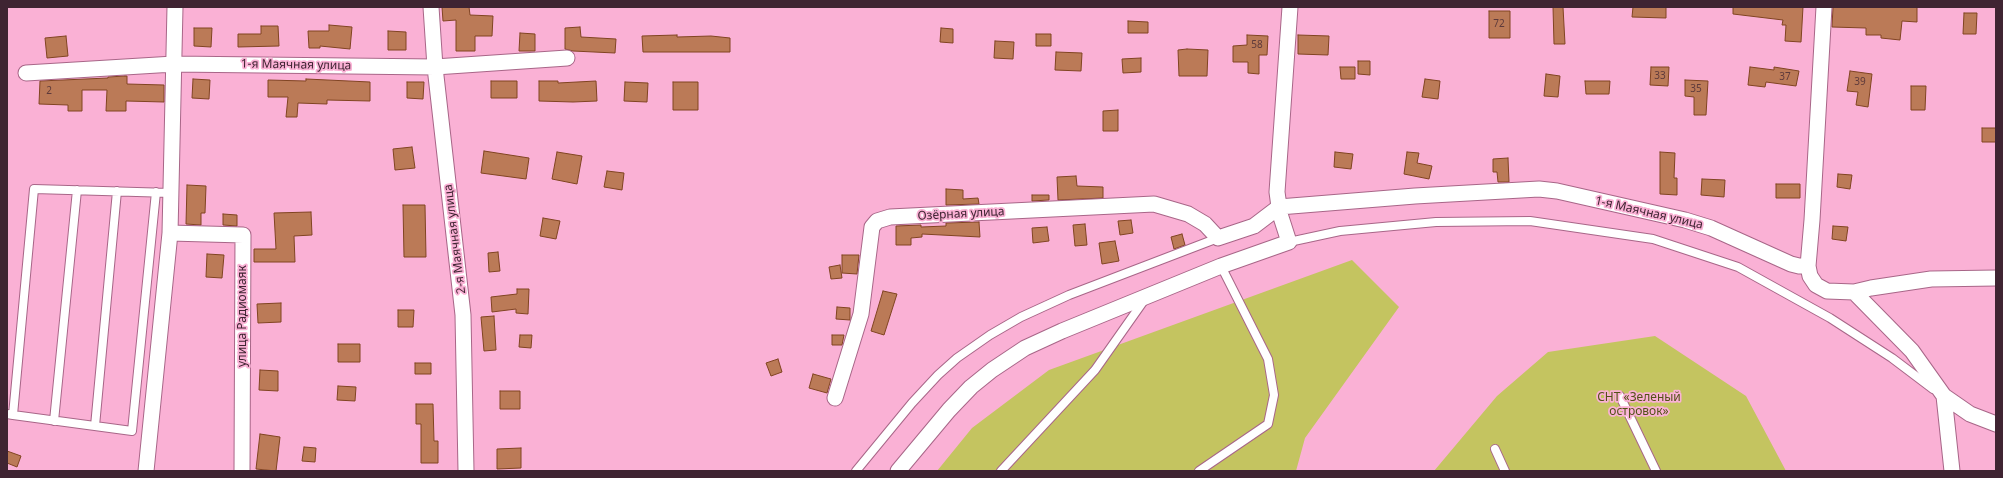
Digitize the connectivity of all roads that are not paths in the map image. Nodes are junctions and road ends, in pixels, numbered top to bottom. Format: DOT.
graph roads {
  1 [pos="175,7"];
  2 [pos="432,7"];
  3 [pos="1290,7"];
  4 [pos="1824,7"];
  5 [pos="567,58"];
  6 [pos="174,64"];
  7 [pos="435,67"];
  8 [pos="26,74"];
  9 [pos="77,190"];
  10 [pos="117,191"];
  11 [pos="156,192"];
  12 [pos="171,192"];
  13 [pos="1279,207"];
  14 [pos="170,233"];
  15 [pos="1218,238"];
  16 [pos="1289,242"];
  17 [pos="1221,266"];
  18 [pos="1808,266"];
  19 [pos="1996,278"];
  20 [pos="1854,292"];
  21 [pos="1146,298"];
  22 [pos="1620,396"];
  23 [pos="1944,396"];
  24 [pos="835,398"];
  25 [pos="10,415"];
  26 [pos="54,421"];
  27 [pos="1996,424"];
  28 [pos="95,426"];
  29 [pos="1495,449"];
  30 [pos="146,471"];
  31 [pos="242,471"];
  32 [pos="466,471"];
  33 [pos="856,471"];
  34 [pos="898,471"];
  35 [pos="1001,471"];
  36 [pos="1199,471"];
  37 [pos="1505,471"];
  38 [pos="1656,471"];
  39 [pos="1952,471"];
  1 -- 6 [label="street"];
  2 -- 7 [label="street, 2-я Маячная улица"];
  3 -- 13 [label="street"];
  4 -- 18 [label="street"];
  5 -- 7 [label="street, 1-я Маячная улица"];
  6 -- 7 [label="street, 1-я Маячная улица"];
  6 -- 8 [label="street, 1-я Маячная улица"];
  6 -- 12 [label="street"];
  7 -- 32 [label="street, 2-я Маячная улица"];
  9 -- 10 [label="lane"];
  9 -- 25 [label="lane"];
  9 -- 26 [label="lane"];
  10 -- 11 [label="lane"];
  10 -- 28 [label="lane"];
  11 -- 12 [label="lane"];
  11 -- 28 [label="lane"];
  12 -- 14 [label="street"];
  13 -- 15 [label="street"];
  13 -- 16 [label="street"];
  13 -- 18 [label="street, 1-я Маячная улица"];
  14 -- 30 [label="street"];
  14 -- 31 [label="street, улица Радиомаяк"];
  15 -- 24 [label="street, Озёрная улица"];
  15 -- 33 [label="lane"];
  16 -- 17 [label="street"];
  16 -- 23 [label="lane"];
  17 -- 21 [label="street"];
  17 -- 36 [label="lane"];
  18 -- 20 [label="street"];
  19 -- 20 [label="street"];
  20 -- 23 [label="street"];
  21 -- 34 [label="street"];
  21 -- 35 [label="lane"];
  22 -- 38 [label="lane"];
  23 -- 27 [label="street"];
  23 -- 39 [label="street"];
  25 -- 26 [label="lane"];
  26 -- 28 [label="lane"];
  29 -- 37 [label="lane"];
}
